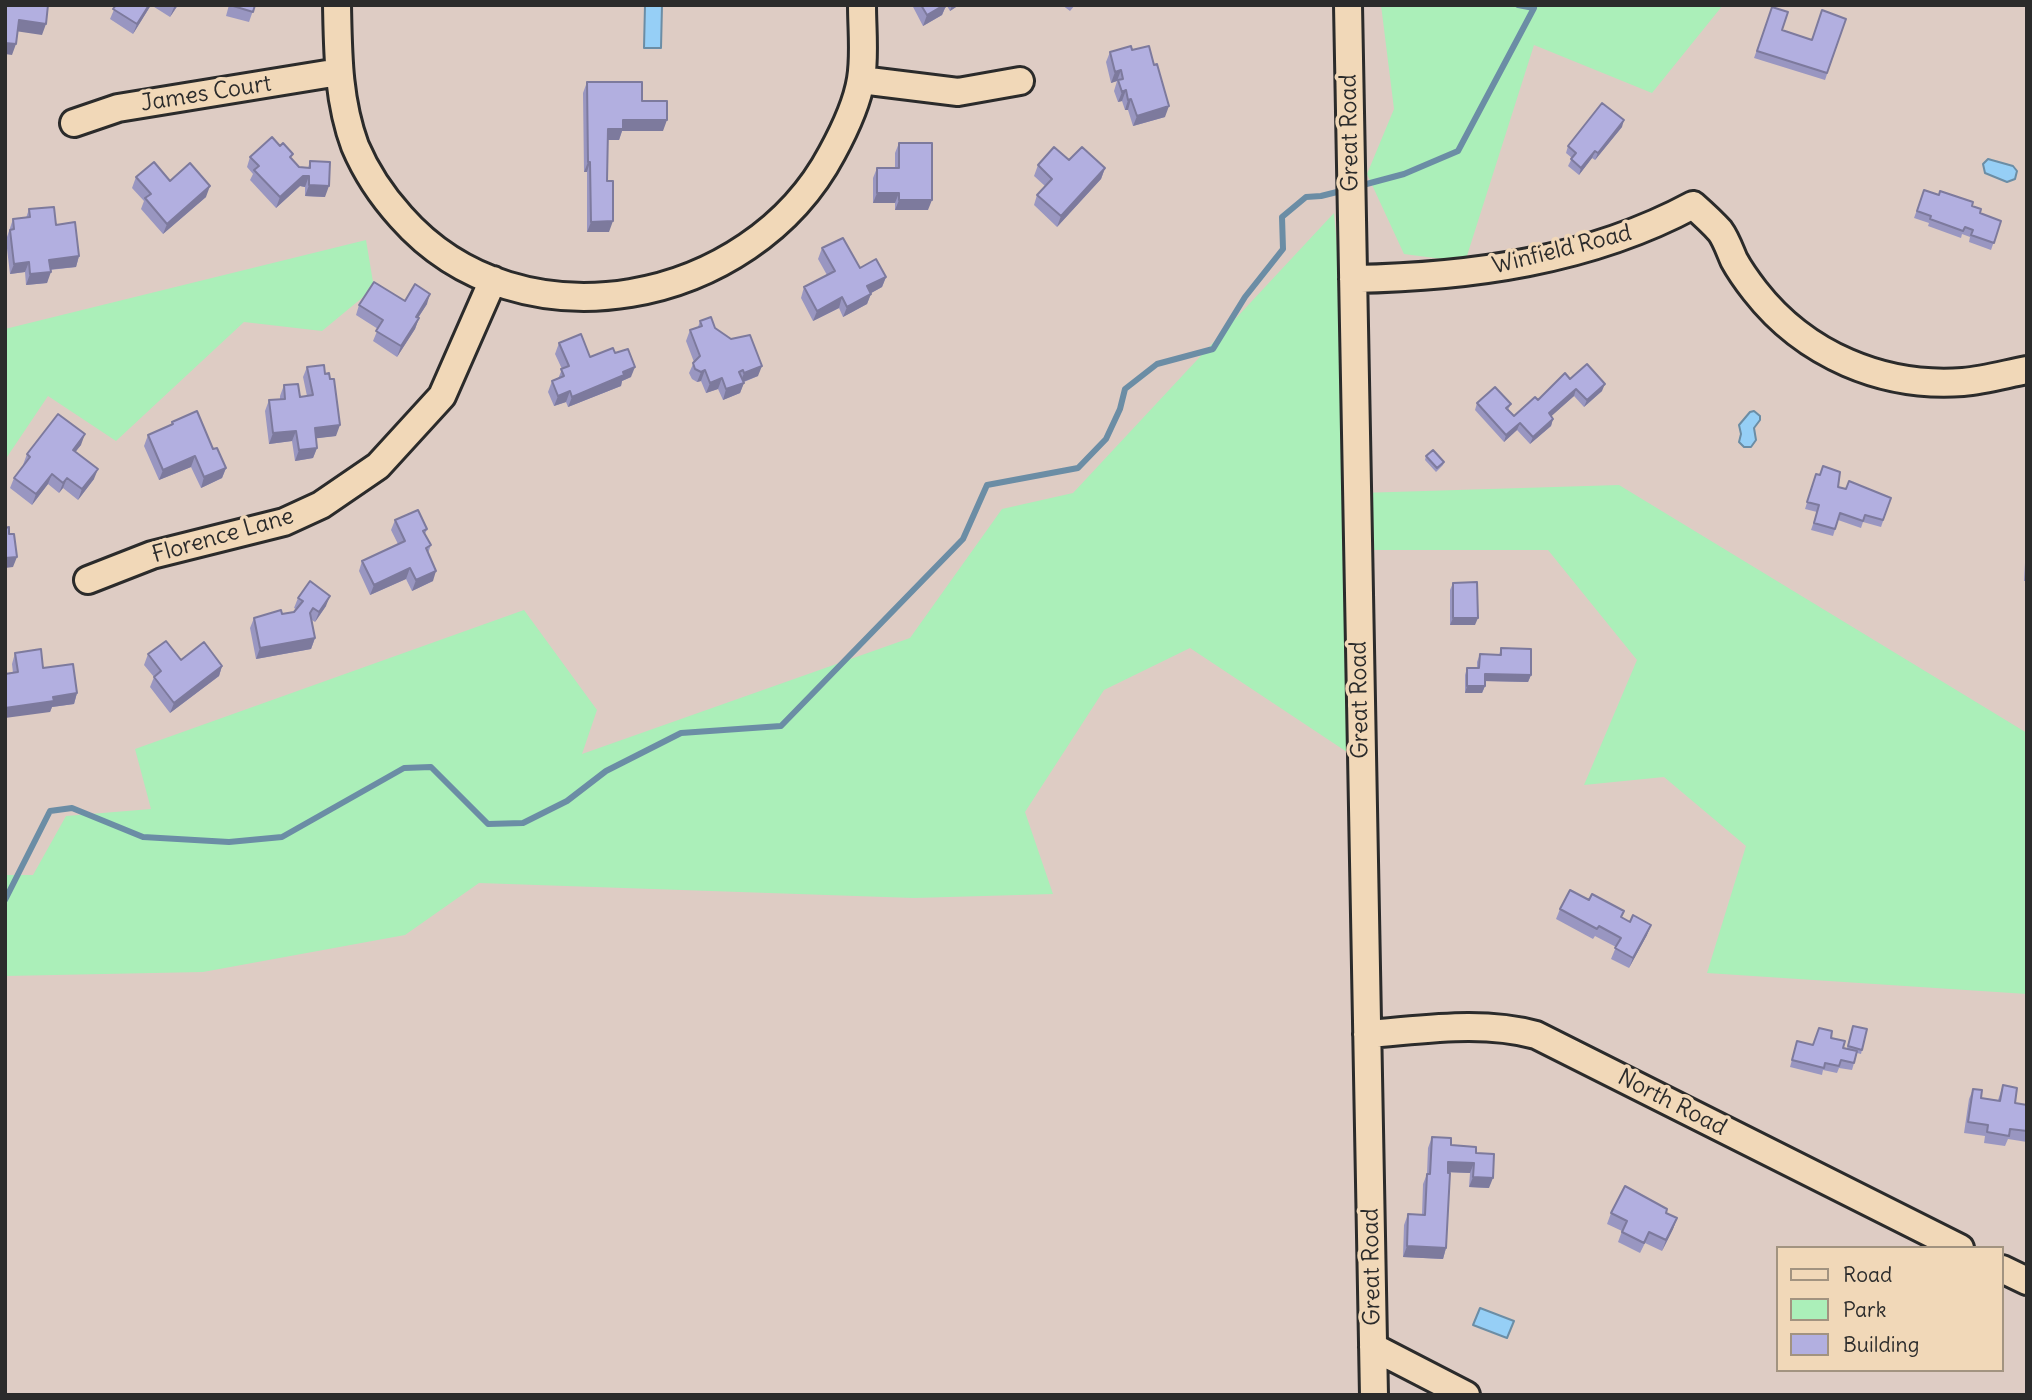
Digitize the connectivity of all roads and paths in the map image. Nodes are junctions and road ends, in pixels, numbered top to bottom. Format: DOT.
graph roads {
  1 [pos="337,5"];
  2 [pos="862,5"];
  3 [pos="1348,5"];
  4 [pos="339,72"];
  5 [pos="861,80"];
  6 [pos="1020,81"];
  7 [pos="74,123"];
  8 [pos="1353,279"];
  9 [pos="493,280"];
  10 [pos="2027,369"];
  11 [pos="88,580"];
  12 [pos="1367,1034"];
  13 [pos="1956,1246"];
  14 [pos="2004,1270"];
  15 [pos="2027,1281"];
  16 [pos="1373,1347"];
  17 [pos="1374,1395"];
  18 [pos="1466,1395"];
  1 -- 4 [label="street"];
  2 -- 5 [label="street"];
  3 -- 8 [label="street, Great Road"];
  4 -- 7 [label="street, James Court"];
  4 -- 9 [label="street"];
  5 -- 6 [label="street"];
  5 -- 9 [label="street"];
  8 -- 10 [label="street, Winfield Road"];
  8 -- 12 [label="street, Great Road"];
  9 -- 11 [label="street, Florence Lane"];
  12 -- 13 [label="street, North Road"];
  12 -- 16 [label="street, Great Road"];
  14 -- 15 [label="street"];
  16 -- 17 [label="street, Great Road"];
  16 -- 18 [label="street"];
}
